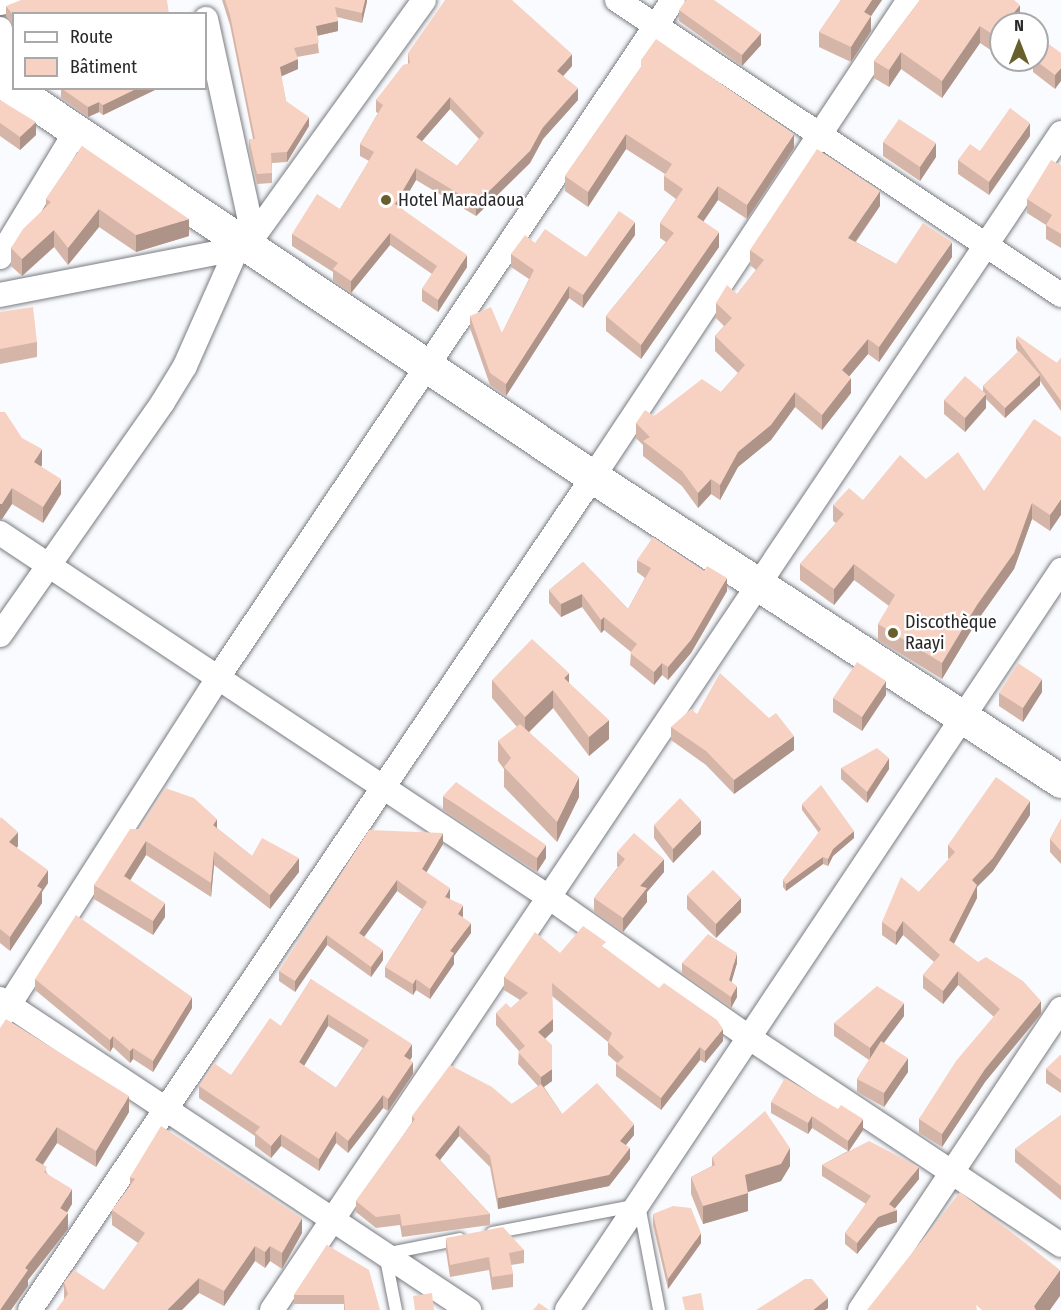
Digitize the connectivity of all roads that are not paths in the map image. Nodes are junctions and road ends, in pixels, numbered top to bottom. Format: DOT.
graph roads {
  1 [pos="12,0"];
  2 [pos="424,0"];
  3 [pos="617,0"];
  4 [pos="673,0"];
  5 [pos="909,0"];
  6 [pos="0,3"];
  7 [pos="207,25"];
  8 [pos="655,27"];
  9 [pos="0,29"];
  10 [pos="4,83"];
  11 [pos="14,90"];
  12 [pos="76,131"];
  13 [pos="1061,133"];
  14 [pos="821,138"];
  15 [pos="246,246"];
  16 [pos="988,246"];
  17 [pos="0,257"];
  18 [pos="0,295"];
  19 [pos="1061,295"];
  20 [pos="430,366"];
  21 [pos="593,477"];
  22 [pos="0,533"];
  23 [pos="48,563"];
  24 [pos="1061,570"];
  25 [pos="758,585"];
  26 [pos="0,635"];
  27 [pos="219,676"];
  28 [pos="964,719"];
  29 [pos="1061,781"];
  30 [pos="382,787"];
  31 [pos="550,898"];
  32 [pos="3,1008"];
  33 [pos="1061,1009"];
  34 [pos="751,1039"];
  35 [pos="164,1108"];
  36 [pos="952,1173"];
  37 [pos="639,1205"];
  38 [pos="335,1221"];
  39 [pos="1061,1245"];
  40 [pos="385,1254"];
  41 [pos="30,1310"];
  42 [pos="272,1310"];
  43 [pos="396,1310"];
  44 [pos="469,1310"];
  45 [pos="567,1310"];
  46 [pos="659,1310"];
  47 [pos="860,1310"];
  1 -- 6 [label="street"];
  2 -- 15 [label="street"];
  3 -- 8 [label="street"];
  4 -- 8 [label="street"];
  5 -- 14 [label="street"];
  7 -- 15 [label="street"];
  8 -- 14 [label="street"];
  8 -- 20 [label="street"];
  9 -- 10 [label="street"];
  11 -- 12 [label="street"];
  12 -- 15 [label="street"];
  12 -- 17 [label="street"];
  13 -- 16 [label="street"];
  14 -- 16 [label="street"];
  14 -- 21 [label="street"];
  15 -- 18 [label="street"];
  15 -- 20 [label="street"];
  15 -- 23 [label="street"];
  16 -- 19 [label="street"];
  16 -- 25 [label="street"];
  20 -- 21 [label="street"];
  20 -- 27 [label="street"];
  21 -- 25 [label="street"];
  21 -- 30 [label="street"];
  22 -- 23 [label="street"];
  23 -- 26 [label="street"];
  23 -- 27 [label="street"];
  24 -- 28 [label="street"];
  25 -- 28 [label="street"];
  25 -- 31 [label="street"];
  27 -- 30 [label="street"];
  27 -- 32 [label="street"];
  28 -- 29 [label="street"];
  28 -- 34 [label="street"];
  30 -- 31 [label="street"];
  30 -- 35 [label="street"];
  31 -- 34 [label="street"];
  31 -- 38 [label="street"];
  32 -- 35 [label="street"];
  33 -- 36 [label="street"];
  34 -- 36 [label="street"];
  34 -- 37 [label="street"];
  35 -- 38 [label="street"];
  35 -- 41 [label="street"];
  36 -- 39 [label="street"];
  36 -- 47 [label="street"];
  37 -- 40 [label="lane"];
  37 -- 45 [label="street"];
  37 -- 46 [label="lane"];
  38 -- 40 [label="street"];
  38 -- 42 [label="street"];
  40 -- 43 [label="lane"];
  40 -- 44 [label="street"];
}
